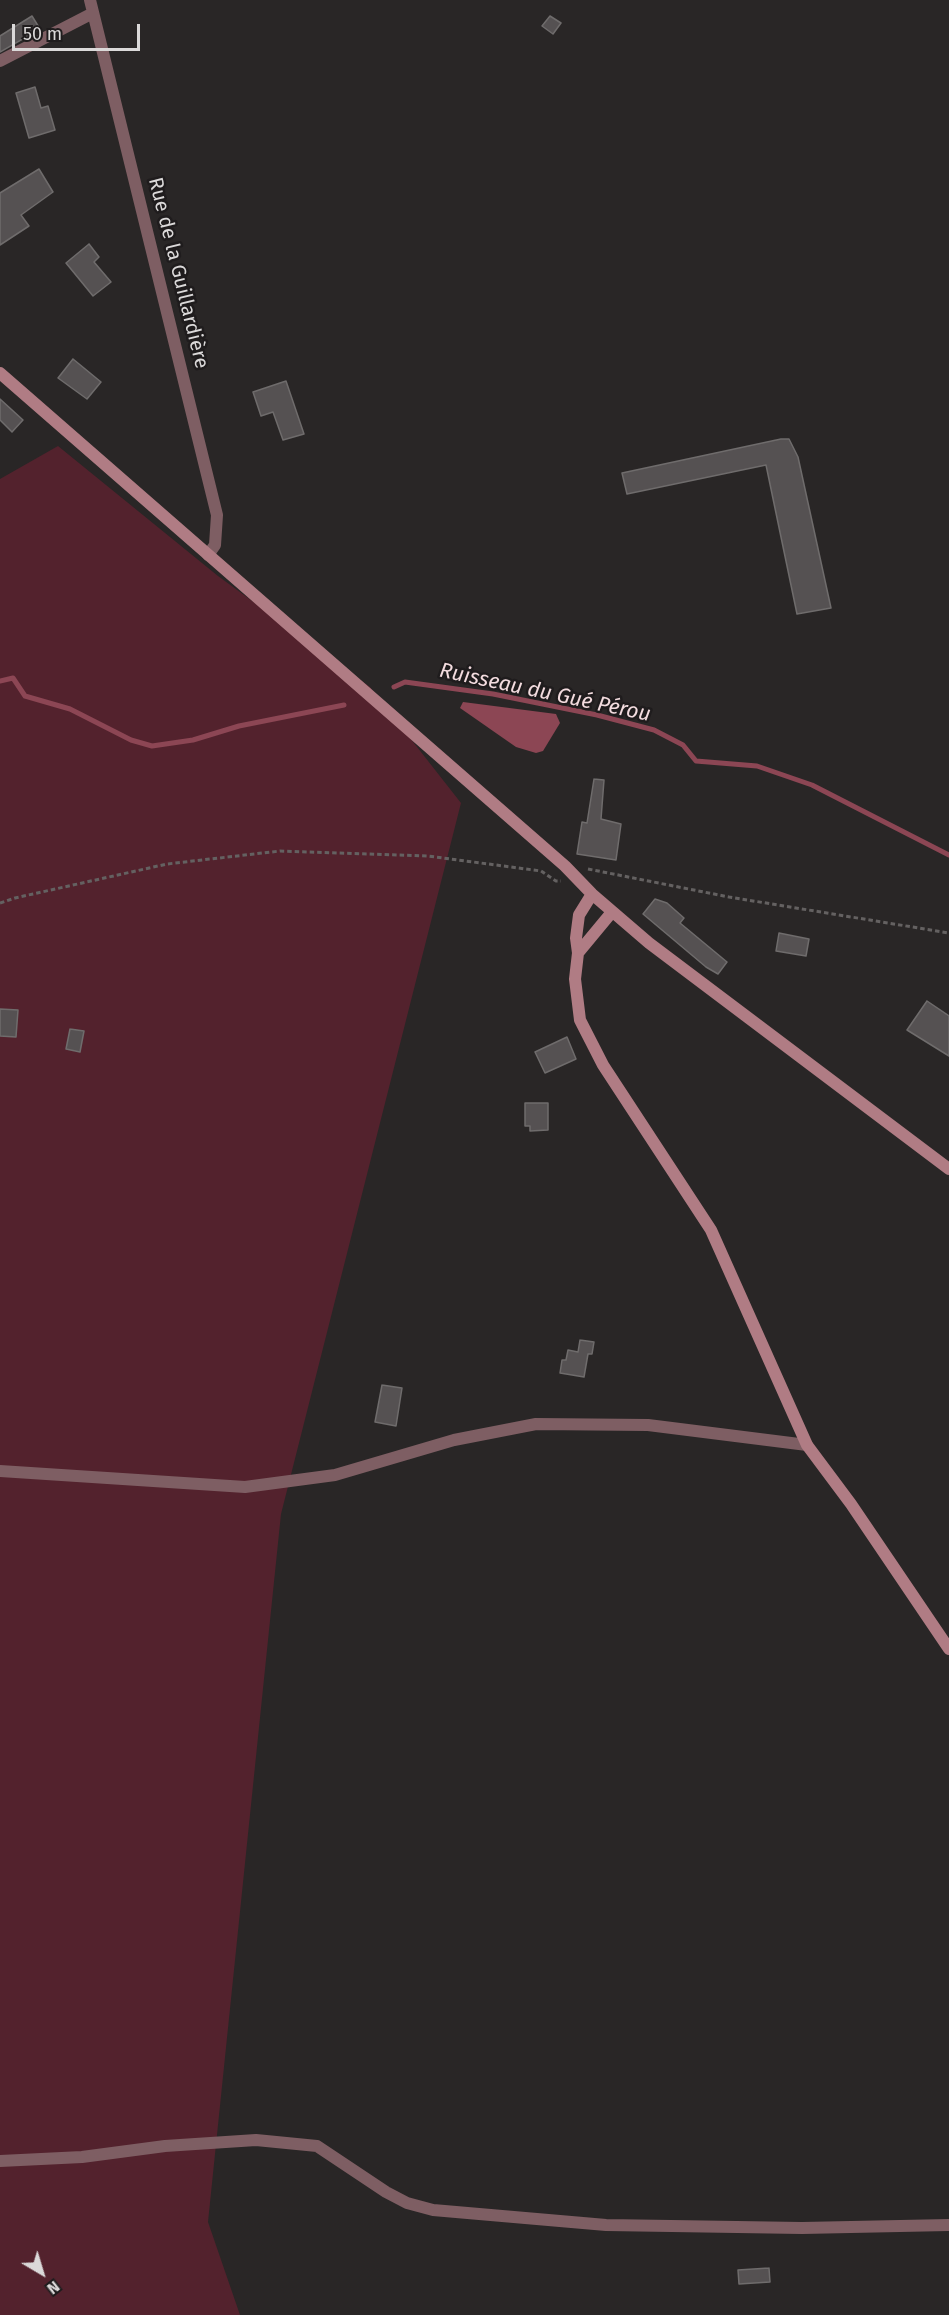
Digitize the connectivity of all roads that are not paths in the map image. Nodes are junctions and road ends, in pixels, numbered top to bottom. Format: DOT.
graph roads {
  1 [pos="90,0"];
  2 [pos="93,13"];
  3 [pos="0,61"];
  4 [pos="0,373"];
  5 [pos="208,555"];
  6 [pos="592,894"];
  7 [pos="612,912"];
  8 [pos="578,953"];
  9 [pos="949,1169"];
  10 [pos="807,1445"];
  11 [pos="0,1471"];
  12 [pos="949,1649"];
  13 [pos="0,2161"];
  14 [pos="949,2225"];
  1 -- 2 [label="street, Rue de la Guillardière"];
  2 -- 3 [label="street"];
  2 -- 5 [label="street, Rue de la Guillardière"];
  4 -- 5 [label="main road"];
  5 -- 6 [label="main road"];
  6 -- 7 [label="main road"];
  6 -- 8 [label="main road"];
  7 -- 8 [label="main road"];
  7 -- 9 [label="main road"];
  8 -- 10 [label="main road"];
  10 -- 11 [label="street"];
  10 -- 12 [label="main road"];
  13 -- 14 [label="street"];
}
